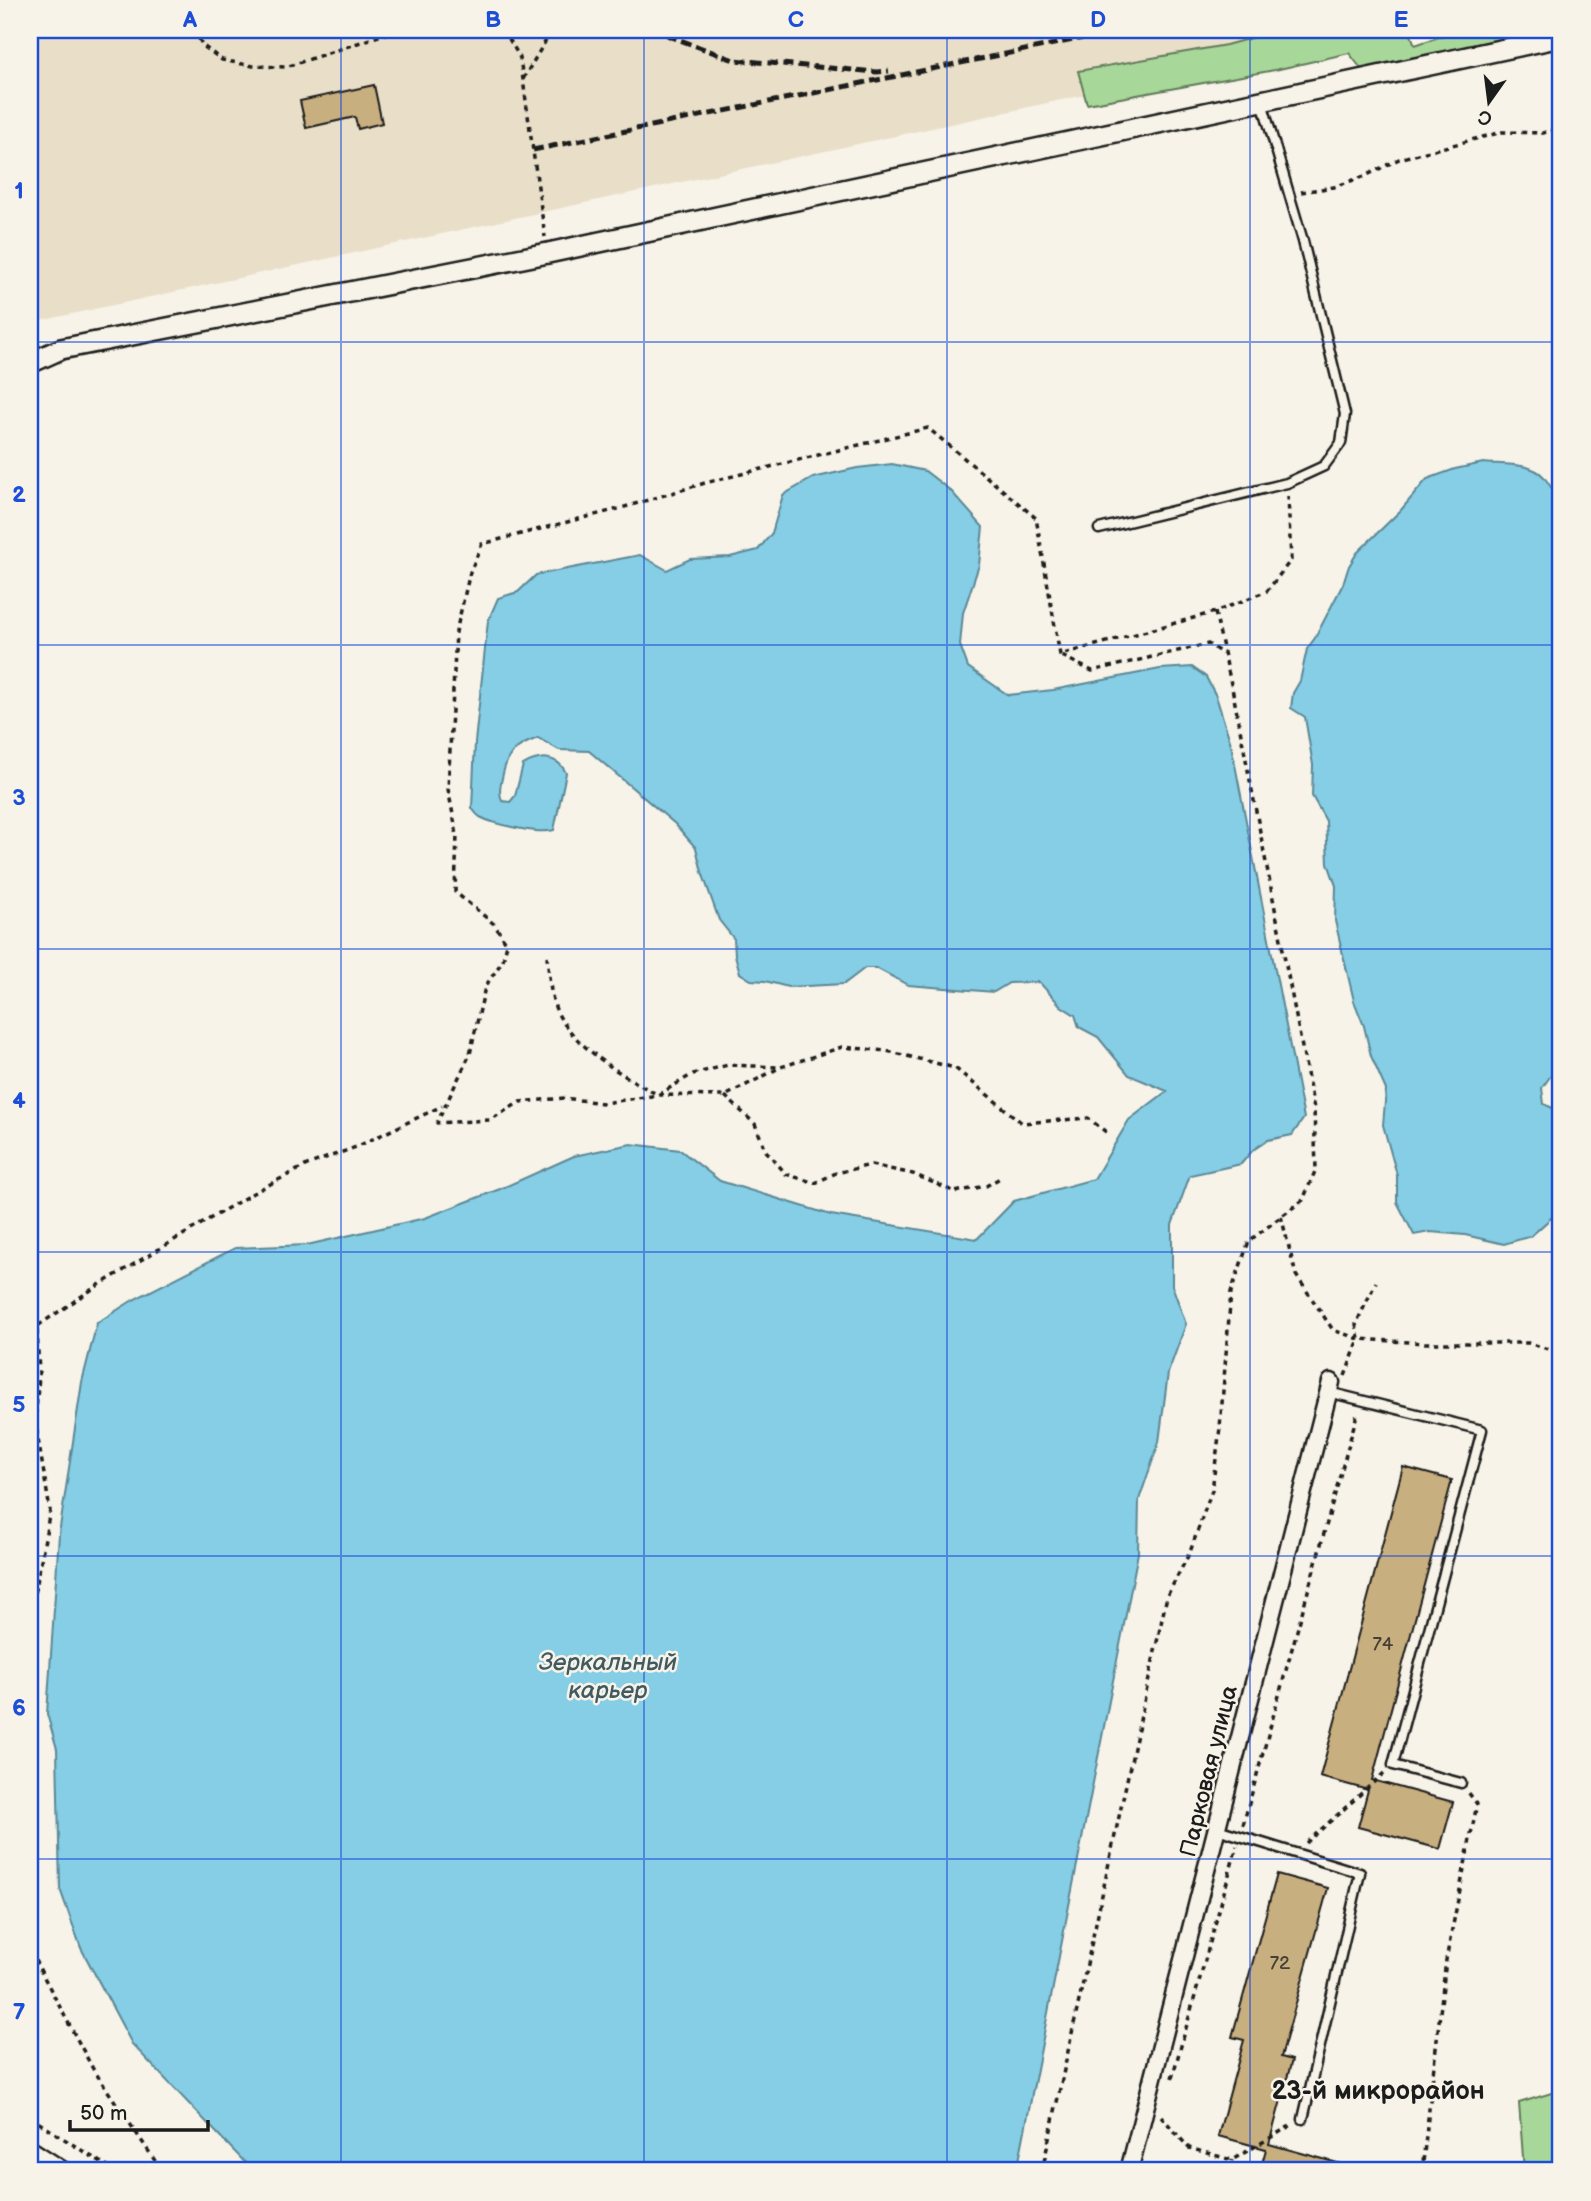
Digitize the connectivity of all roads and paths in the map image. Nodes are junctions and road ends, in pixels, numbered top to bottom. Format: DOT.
graph roads {
  1 [pos="194,30"];
  2 [pos="397,30"];
  3 [pos="504,30"];
  4 [pos="552,30"];
  5 [pos="1561,37"];
  6 [pos="523,79"];
  7 [pos="1262,102"];
  8 [pos="1561,127"];
  9 [pos="1289,194"];
  10 [pos="548,253"];
  11 [pos="30,363"];
  12 [pos="1287,483"];
  13 [pos="1099,528"];
  14 [pos="1215,612"];
  15 [pos="1224,654"];
  16 [pos="1060,655"];
  17 [pos="547,956"];
  18 [pos="781,1067"];
  19 [pos="658,1095"];
  20 [pos="725,1096"];
  21 [pos="444,1105"];
  22 [pos="1106,1132"];
  23 [pos="1000,1178"];
  24 [pos="1281,1216"];
  25 [pos="1376,1282"];
  26 [pos="37,1326"];
  27 [pos="30,1331"];
  28 [pos="1359,1339"];
  29 [pos="1561,1353"];
  30 [pos="1329,1387"];
  31 [pos="1361,1400"];
  32 [pos="30,1622"];
  33 [pos="1393,1765"];
  34 [pos="1461,1783"];
  35 [pos="1217,1829"];
  36 [pos="1240,1836"];
  37 [pos="1295,1853"];
  38 [pos="30,1951"];
  39 [pos="1171,2081"];
  40 [pos="1165,2105"];
  41 [pos="1161,2116"];
  42 [pos="30,2117"];
  43 [pos="1303,2119"];
  44 [pos="1158,2127"];
  45 [pos="30,2151"];
  46 [pos="1232,2160"];
  47 [pos="61,2171"];
  48 [pos="114,2171"];
  49 [pos="162,2171"];
  50 [pos="1042,2171"];
  51 [pos="1129,2171"];
  52 [pos="1230,2171"];
  53 [pos="1422,2171"];
  1 -- 2 [label="path"];
  3 -- 6 [label="path"];
  4 -- 6 [label="path"];
  5 -- 7 [label="street"];
  6 -- 10 [label="path"];
  7 -- 9 [label="lane"];
  7 -- 10 [label="street"];
  8 -- 9 [label="path"];
  9 -- 12 [label="lane"];
  10 -- 11 [label="street"];
  12 -- 13 [label="lane"];
  12 -- 14 [label="path"];
  14 -- 15 [label="path"];
  14 -- 16 [label="path"];
  15 -- 16 [label="path"];
  15 -- 24 [label="path"];
  16 -- 21 [label="path"];
  17 -- 19 [label="path"];
  18 -- 19 [label="path"];
  18 -- 20 [label="path"];
  18 -- 22 [label="path"];
  19 -- 20 [label="path"];
  19 -- 21 [label="path"];
  20 -- 23 [label="path"];
  21 -- 26 [label="path"];
  24 -- 28 [label="path"];
  24 -- 50 [label="path"];
  25 -- 28 [label="path"];
  26 -- 27 [label="path"];
  26 -- 32 [label="path"];
  28 -- 29 [label="path"];
  28 -- 30 [label="path"];
  30 -- 31 [label="lane"];
  30 -- 35 [label="street, Парковая улица"];
  31 -- 33 [label="lane"];
  31 -- 36 [label="path"];
  33 -- 34 [label="lane"];
  33 -- 37 [label="path"];
  34 -- 53 [label="path"];
  35 -- 36 [label="lane"];
  35 -- 51 [label="street, Парковая улица"];
  36 -- 37 [label="lane"];
  36 -- 39 [label="path"];
  37 -- 43 [label="lane"];
  38 -- 49 [label="path"];
  40 -- 41 [label="path"];
  41 -- 44 [label="path"];
  41 -- 46 [label="path"];
  42 -- 48 [label="path"];
  43 -- 46 [label="path"];
  45 -- 47 [label="street"];
  46 -- 52 [label="path"];
}
